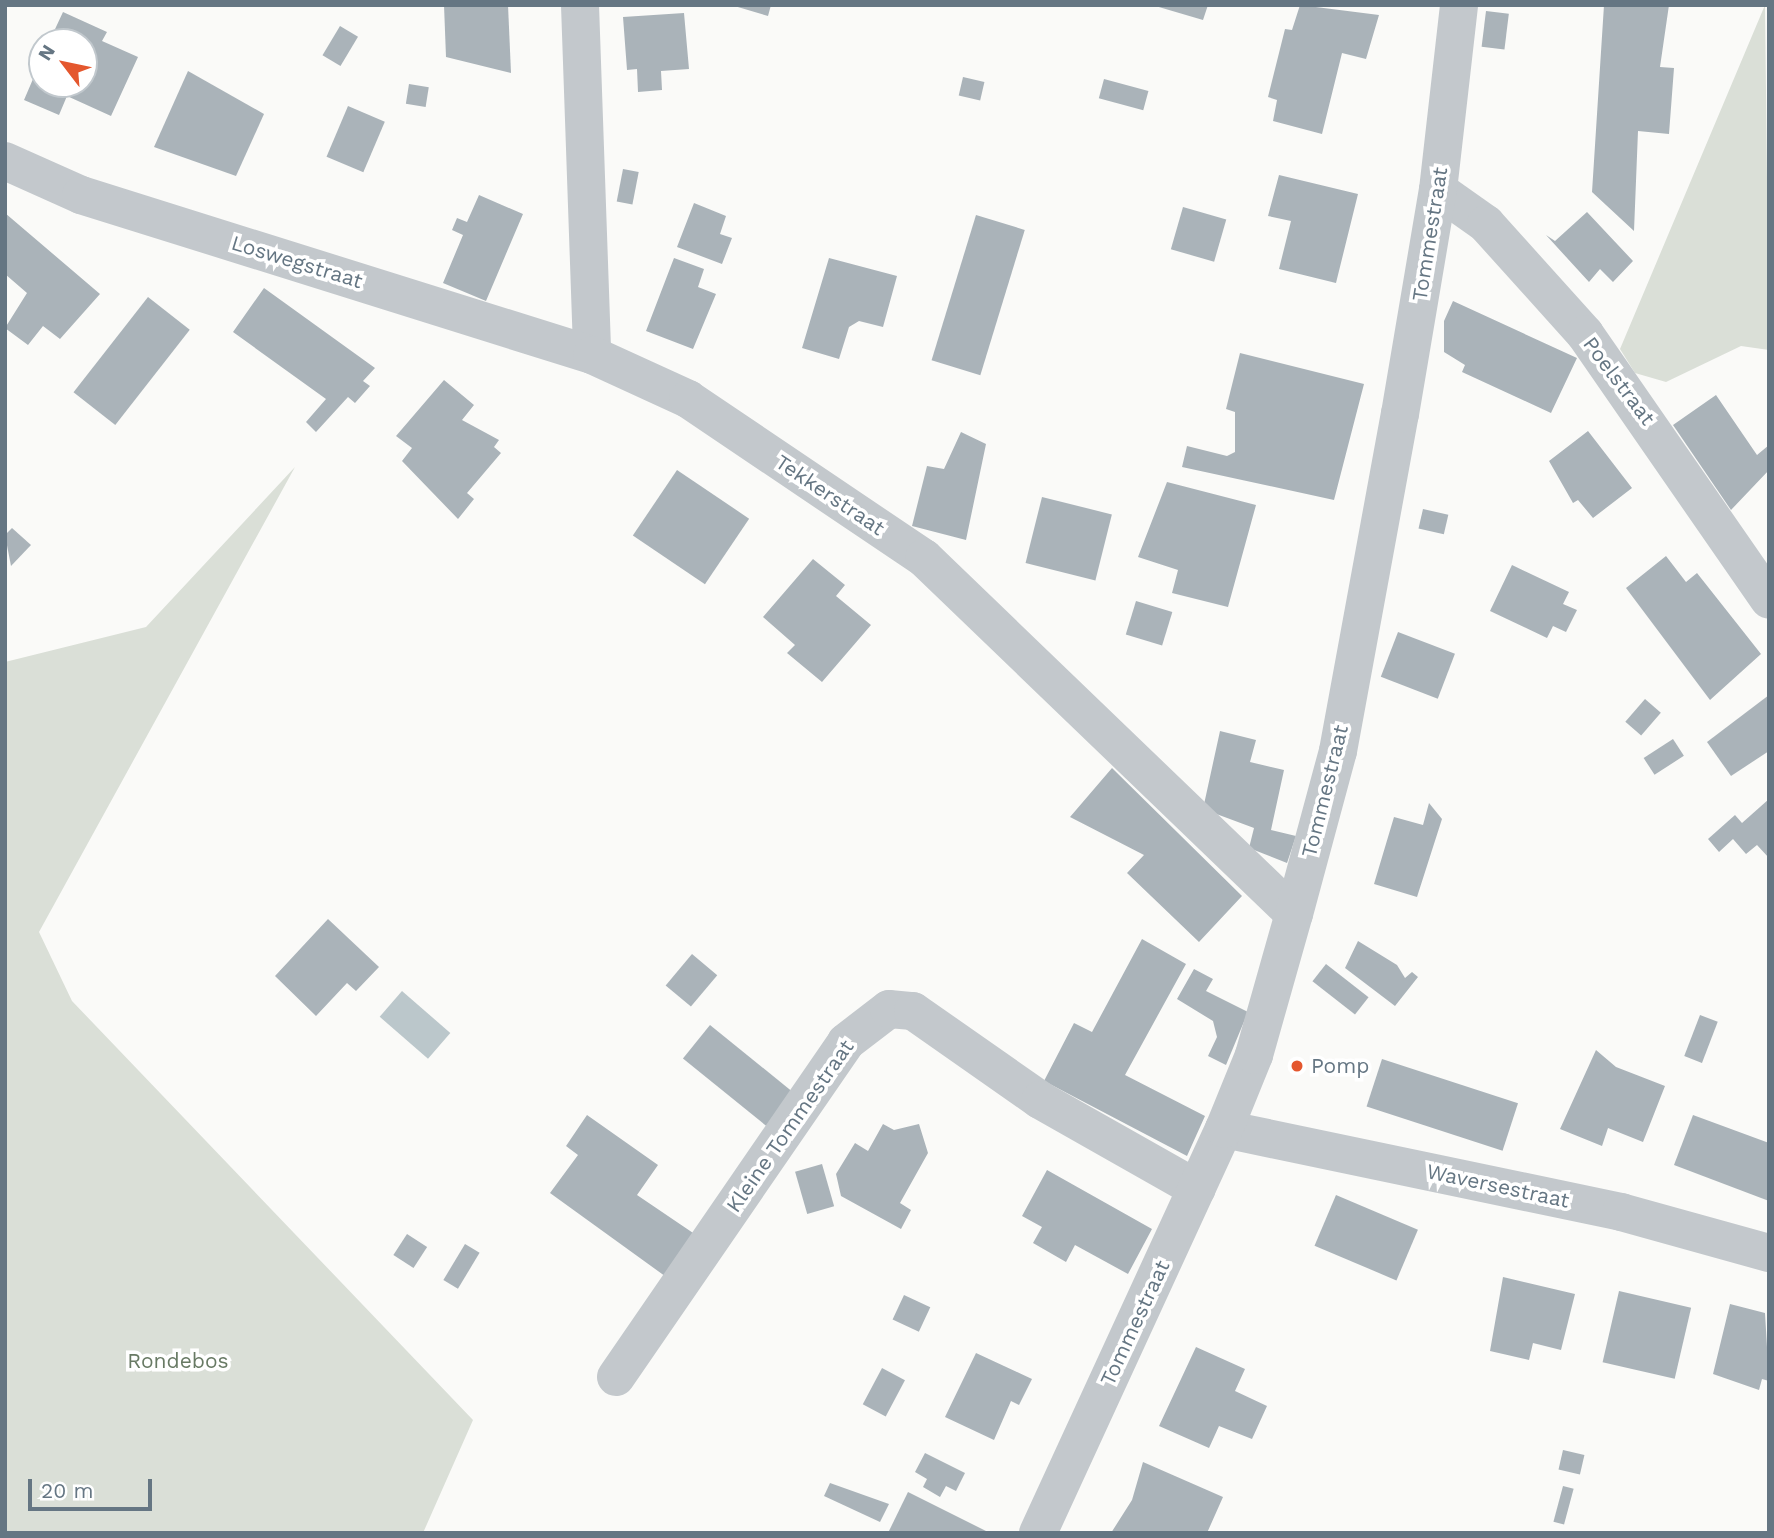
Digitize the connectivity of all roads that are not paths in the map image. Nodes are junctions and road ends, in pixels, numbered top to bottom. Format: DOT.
graph roads {
  1 [pos="580,5"];
  2 [pos="1458,5"];
  3 [pos="5,160"];
  4 [pos="1438,190"];
  5 [pos="592,355"];
  6 [pos="1769,600"];
  7 [pos="1294,914"];
  8 [pos="1224,1129"];
  9 [pos="1197,1189"];
  10 [pos="1769,1253"];
  11 [pos="616,1377"];
  12 [pos="1038,1533"];
  1 -- 5 [label="street"];
  2 -- 4 [label="street, Tommestraat"];
  3 -- 5 [label="street, Loswegstraat"];
  4 -- 6 [label="street, Poelstraat"];
  4 -- 7 [label="street, Tommestraat"];
  5 -- 7 [label="street, Tekkerstraat"];
  7 -- 8 [label="street, Tommestraat"];
  8 -- 9 [label="street, Tommestraat"];
  8 -- 10 [label="street, Waversestraat"];
  9 -- 11 [label="street, Kleine Tommestraat"];
  9 -- 12 [label="street, Tommestraat"];
}
